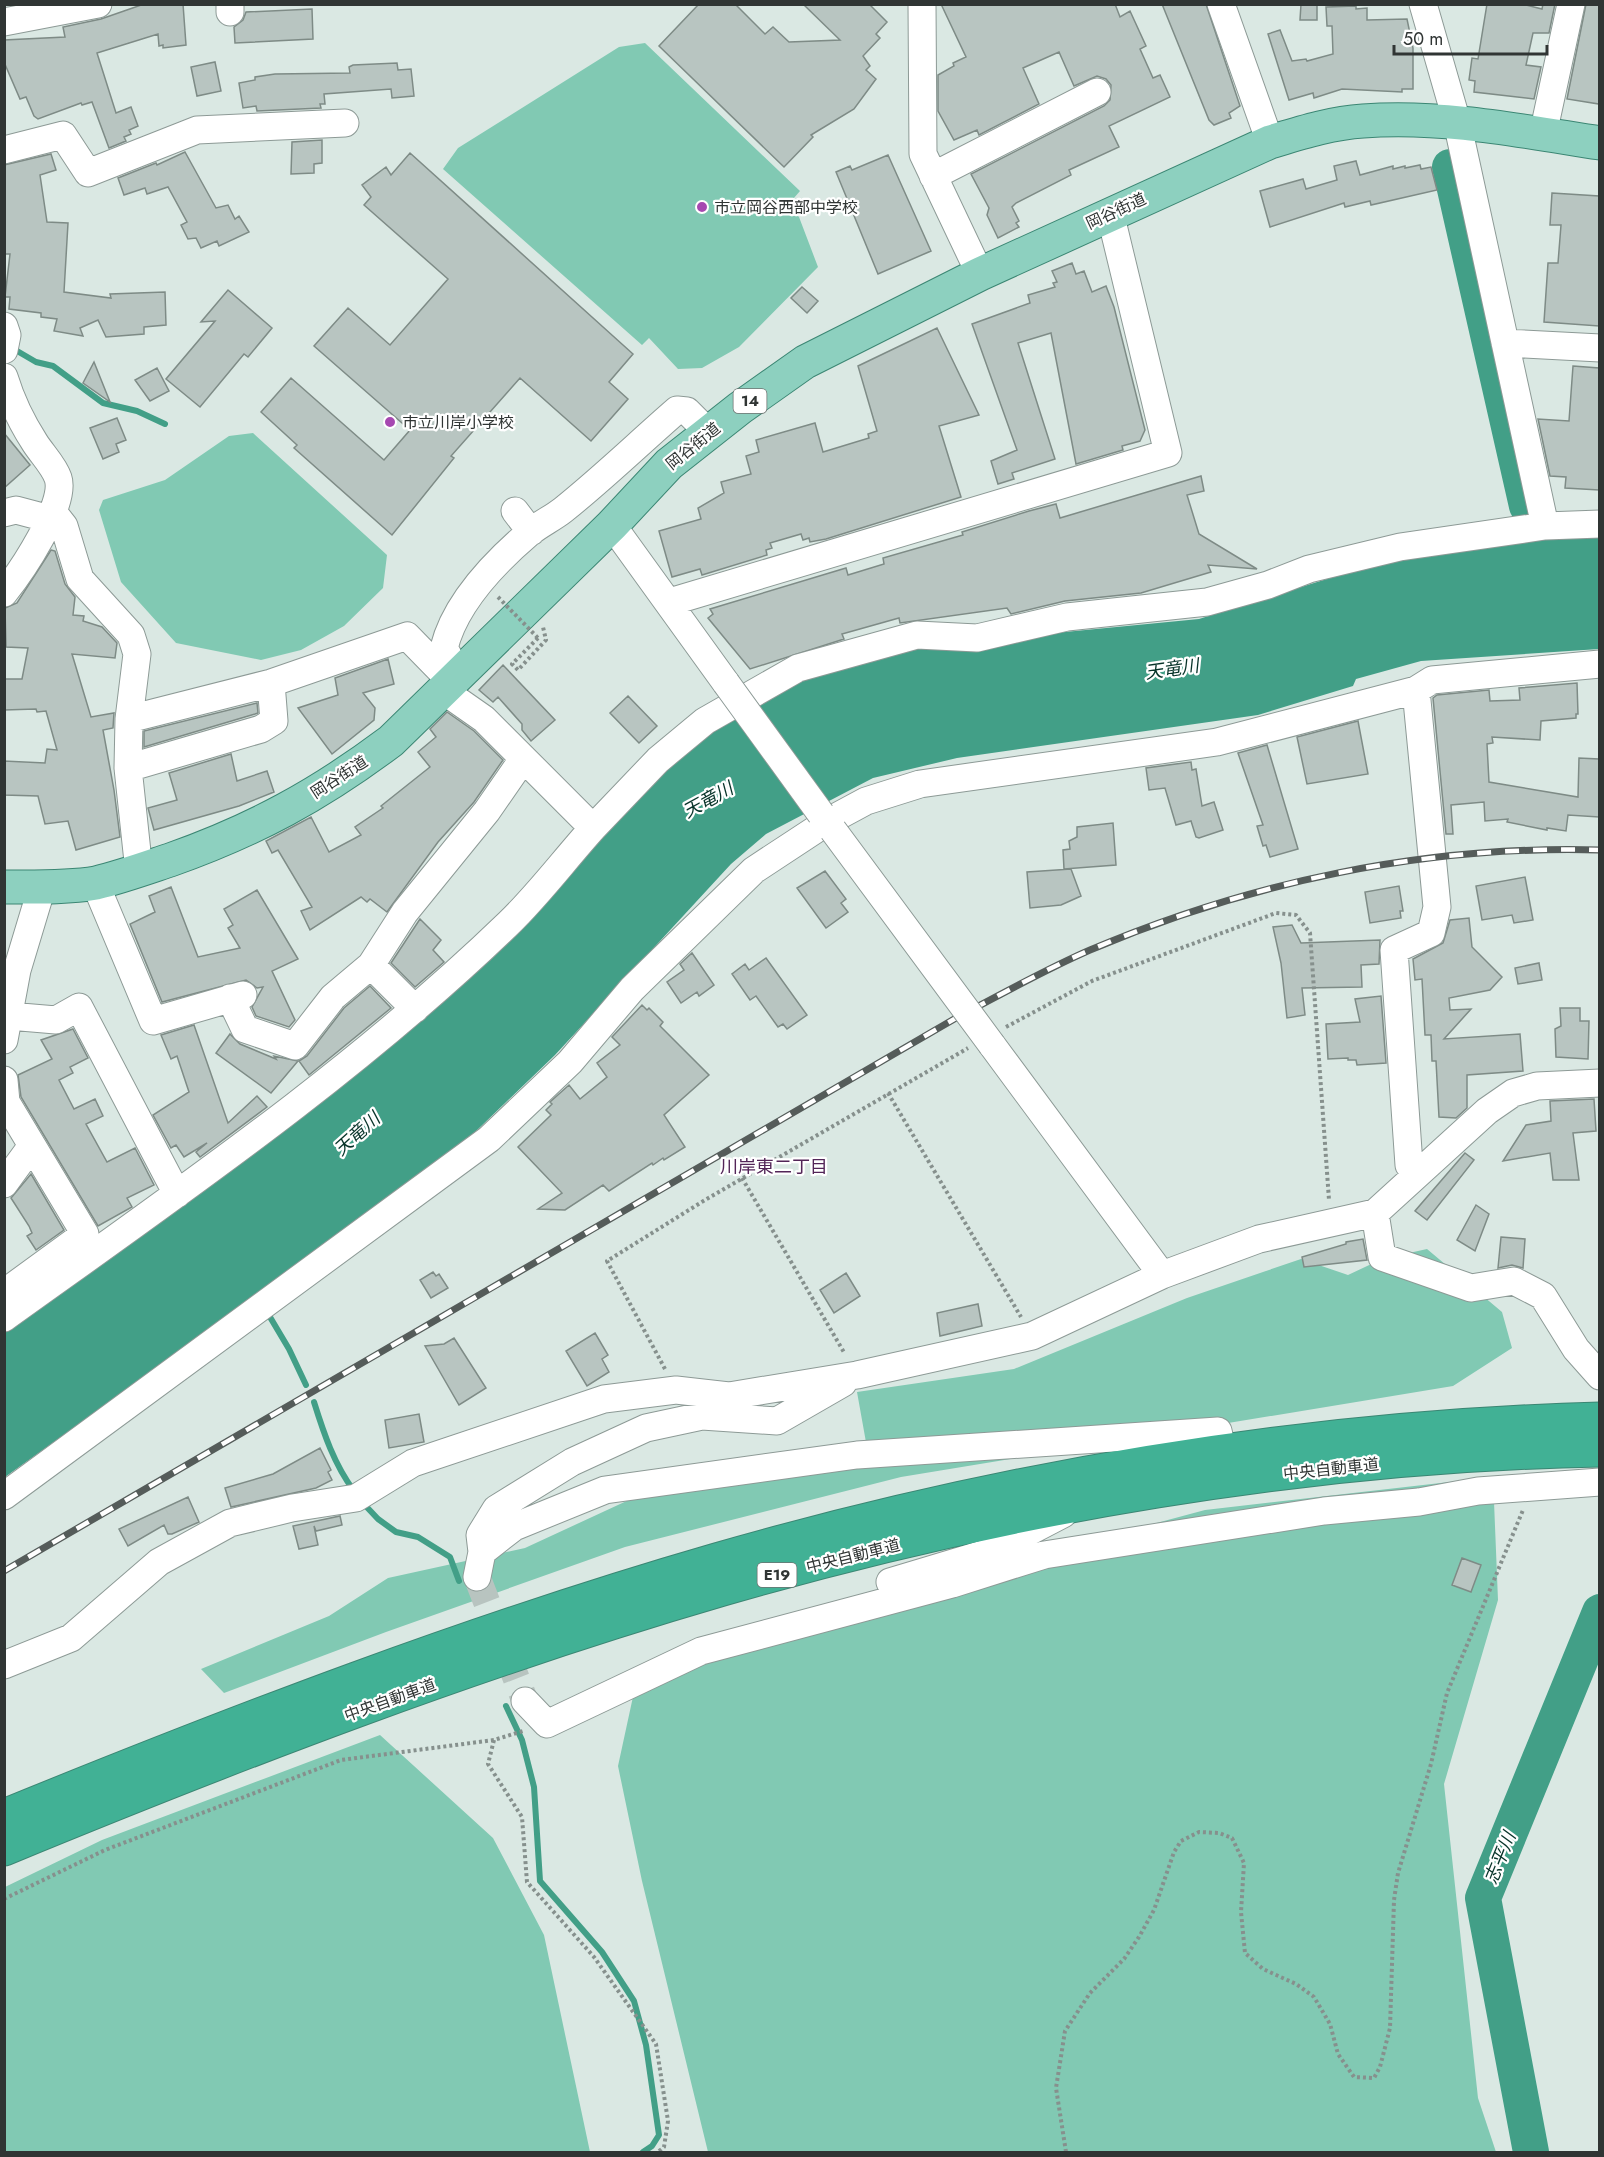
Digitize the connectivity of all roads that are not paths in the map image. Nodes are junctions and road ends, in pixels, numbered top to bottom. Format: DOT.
graph roads {
  1 [pos="98,4"];
  2 [pos="922,4"];
  3 [pos="1221,4"];
  4 [pos="1423,4"];
  5 [pos="1571,4"];
  6 [pos="4,21"];
  7 [pos="1097,92"];
  8 [pos="1457,122"];
  9 [pos="345,123"];
  10 [pos="1543,134"];
  11 [pos="1270,142"];
  12 [pos="1599,143"];
  13 [pos="4,150"];
  14 [pos="933,176"];
  15 [pos="1110,213"];
  16 [pos="980,274"];
  17 [pos="4,327"];
  18 [pos="1506,343"];
  19 [pos="1599,348"];
  20 [pos="4,350"];
  21 [pos="5,383"];
  22 [pos="709,433"];
  23 [pos="4,513"];
  24 [pos="52,515"];
  25 [pos="612,525"];
  26 [pos="1599,525"];
  27 [pos="1545,526"];
  28 [pos="4,593"];
  29 [pos="670,602"];
  30 [pos="1599,664"];
  31 [pos="452,682"];
  32 [pos="271,683"];
  33 [pos="1416,690"];
  34 [pos="129,719"];
  35 [pos="524,759"];
  36 [pos="128,768"];
  37 [pos="827,822"];
  38 [pos="593,828"];
  39 [pos="139,871"];
  40 [pos="95,883"];
  41 [pos="4,887"];
  42 [pos="42,887"];
  43 [pos="371,965"];
  44 [pos="415,1009"];
  45 [pos="7,1028"];
  46 [pos="4,1080"];
  47 [pos="1599,1083"];
  48 [pos="31,1147"];
  49 [pos="1417,1173"];
  50 [pos="4,1184"];
  51 [pos="177,1194"];
  52 [pos="1375,1213"];
  53 [pos="1162,1275"];
  54 [pos="4,1293"];
  55 [pos="4,1318"];
  56 [pos="857,1375"];
  57 [pos="1599,1376"];
  58 [pos="1593,1434"];
  59 [pos="1223,1452"];
  60 [pos="1599,1482"];
  61 [pos="4,1496"];
  62 [pos="1075,1508"];
  63 [pos="701,1651"];
  64 [pos="4,1665"];
  65 [pos="525,1701"];
  66 [pos="4,1816"];
  67 [pos="4,1849"];
  1 -- 6 [label="street"];
  2 -- 14 [label="street"];
  3 -- 11 [label="street"];
  4 -- 8 [label="street"];
  5 -- 10 [label="street"];
  7 -- 14 [label="street"];
  8 -- 10 [label="main road, 岡谷街道 / 14"];
  8 -- 11 [label="main road, 岡谷街道 / 14"];
  8 -- 18 [label="street"];
  9 -- 13 [label="street"];
  10 -- 12 [label="main road, 岡谷街道 / 14"];
  11 -- 15 [label="main road, 岡谷街道 / 14"];
  14 -- 16 [label="street"];
  15 -- 16 [label="main road, 岡谷街道 / 14"];
  15 -- 29 [label="street"];
  16 -- 22 [label="main road, 岡谷街道 / 14"];
  17 -- 20 [label="street"];
  18 -- 19 [label="street"];
  18 -- 27 [label="street"];
  21 -- 24 [label="street"];
  22 -- 25 [label="main road, 岡谷街道 / 14"];
  22 -- 31 [label="street"];
  23 -- 24 [label="street"];
  24 -- 28 [label="street"];
  24 -- 34 [label="street"];
  25 -- 29 [label="street"];
  25 -- 31 [label="main road, 岡谷街道 / 14"];
  26 -- 27 [label="street"];
  27 -- 38 [label="street"];
  29 -- 37 [label="street, bridge"];
  30 -- 33 [label="street"];
  31 -- 32 [label="street"];
  31 -- 35 [label="street"];
  31 -- 39 [label="main road, 岡谷街道 / 14"];
  32 -- 34 [label="street"];
  32 -- 36 [label="street"];
  33 -- 37 [label="street"];
  33 -- 49 [label="street"];
  34 -- 36 [label="street"];
  35 -- 38 [label="street"];
  35 -- 43 [label="street"];
  36 -- 39 [label="street"];
  37 -- 53 [label="street, bridge"];
  37 -- 61 [label="street"];
  38 -- 44 [label="street"];
  39 -- 40 [label="main road, 岡谷街道 / 14"];
  40 -- 42 [label="main road, 岡谷街道 / 14"];
  40 -- 43 [label="street"];
  41 -- 42 [label="main road, 岡谷街道 / 14"];
  42 -- 45 [label="street"];
  43 -- 44 [label="street"];
  44 -- 51 [label="street"];
  45 -- 51 [label="street"];
  46 -- 48 [label="street"];
  47 -- 49 [label="street"];
  48 -- 50 [label="street"];
  48 -- 54 [label="street"];
  49 -- 52 [label="street"];
  51 -- 55 [label="street"];
  52 -- 53 [label="street"];
  52 -- 57 [label="street"];
  53 -- 56 [label="street"];
  56 -- 59 [label="street"];
  56 -- 64 [label="street"];
  58 -- 59 [label="highway, 中央自動車道 / E19"];
  58 -- 62 [label="highway, 中央自動車道 / E19"];
  59 -- 66 [label="highway, 中央自動車道 / E19"];
  60 -- 63 [label="street"];
  62 -- 63 [label="street"];
  62 -- 67 [label="highway, 中央自動車道 / E19"];
  63 -- 65 [label="street"];
}
